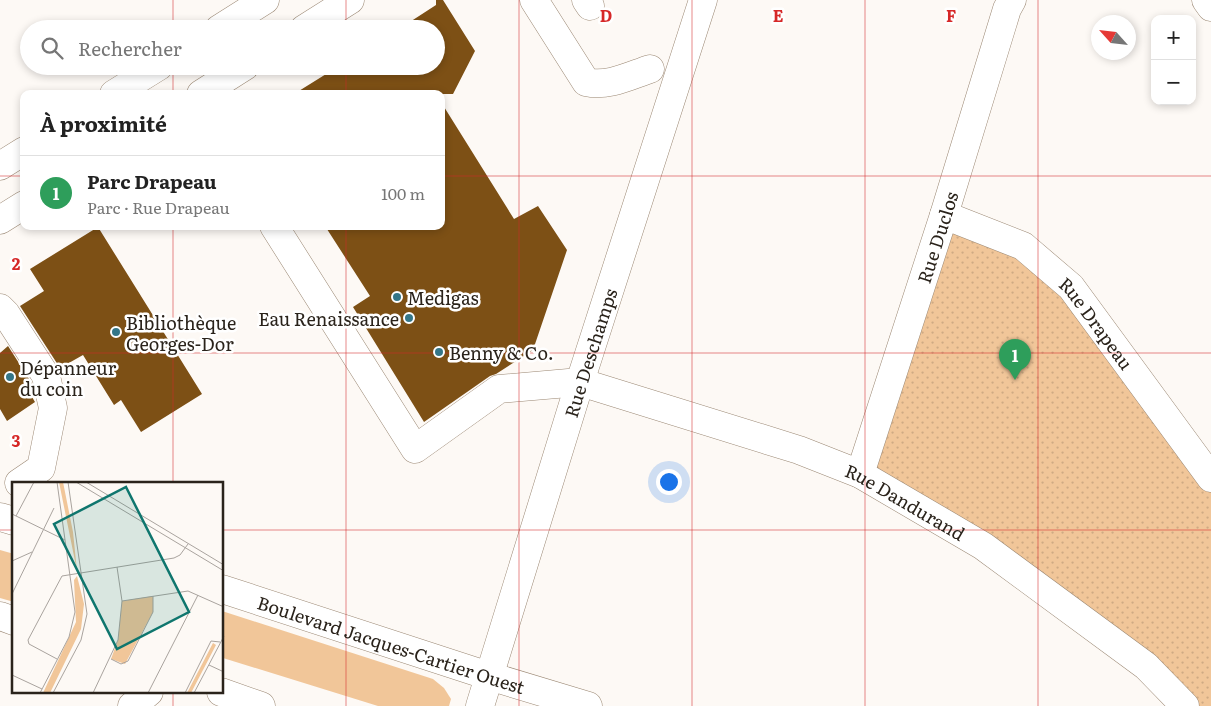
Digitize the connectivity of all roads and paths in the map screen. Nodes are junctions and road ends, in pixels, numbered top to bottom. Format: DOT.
graph roads {
  1 [pos="265,0"];
  2 [pos="350,0"];
  3 [pos="534,0"];
  4 [pos="703,0"];
  5 [pos="1012,0"];
  6 [pos="1206,0"];
  7 [pos="1211,7"];
  8 [pos="233,20"];
  9 [pos="318,20"];
  10 [pos="650,69"];
  11 [pos="145,75"];
  12 [pos="230,75"];
  13 [pos="120,90"];
  14 [pos="207,90"];
  15 [pos="20,154"];
  16 [pos="0,166"];
  17 [pos="20,208"];
  18 [pos="944,215"];
  19 [pos="0,220"];
  20 [pos="277,230"];
  21 [pos="0,308"];
  22 [pos="580,382"];
  23 [pos="860,474"];
  24 [pos="1211,478"];
  25 [pos="0,479"];
  26 [pos="22,482"];
  27 [pos="12,483"];
  28 [pos="224,590"];
  29 [pos="0,616"];
  30 [pos="12,620"];
  31 [pos="489,676"];
  32 [pos="224,693"];
  33 [pos="147,694"];
  34 [pos="132,706"];
  35 [pos="261,706"];
  36 [pos="480,706"];
  37 [pos="588,706"];
  38 [pos="1185,706"];
  1 -- 8 [label="street"];
  2 -- 9 [label="street"];
  3 -- 10 [label="street"];
  4 -- 22 [label="street, Rue Deschamps"];
  5 -- 18 [label="street, Rue Duclos"];
  6 -- 7 [label="street"];
  11 -- 13 [label="street"];
  12 -- 14 [label="street"];
  15 -- 16 [label="street"];
  17 -- 19 [label="street"];
  18 -- 23 [label="street, Rue Duclos"];
  18 -- 24 [label="street, Rue Drapeau"];
  20 -- 22 [label="street"];
  21 -- 26 [label="street"];
  22 -- 23 [label="street, Rue Dandurand"];
  22 -- 31 [label="street, Rue Deschamps"];
  23 -- 38 [label="street, Rue Dandurand"];
  25 -- 27 [label="street"];
  28 -- 31 [label="street, Boulevard Jacques-Cartier Ouest"];
  29 -- 30 [label="street"];
  31 -- 36 [label="street, Rue Deschamps"];
  31 -- 37 [label="street, Boulevard Jacques-Cartier Ouest"];
  32 -- 35 [label="street"];
  33 -- 34 [label="street"];
}
